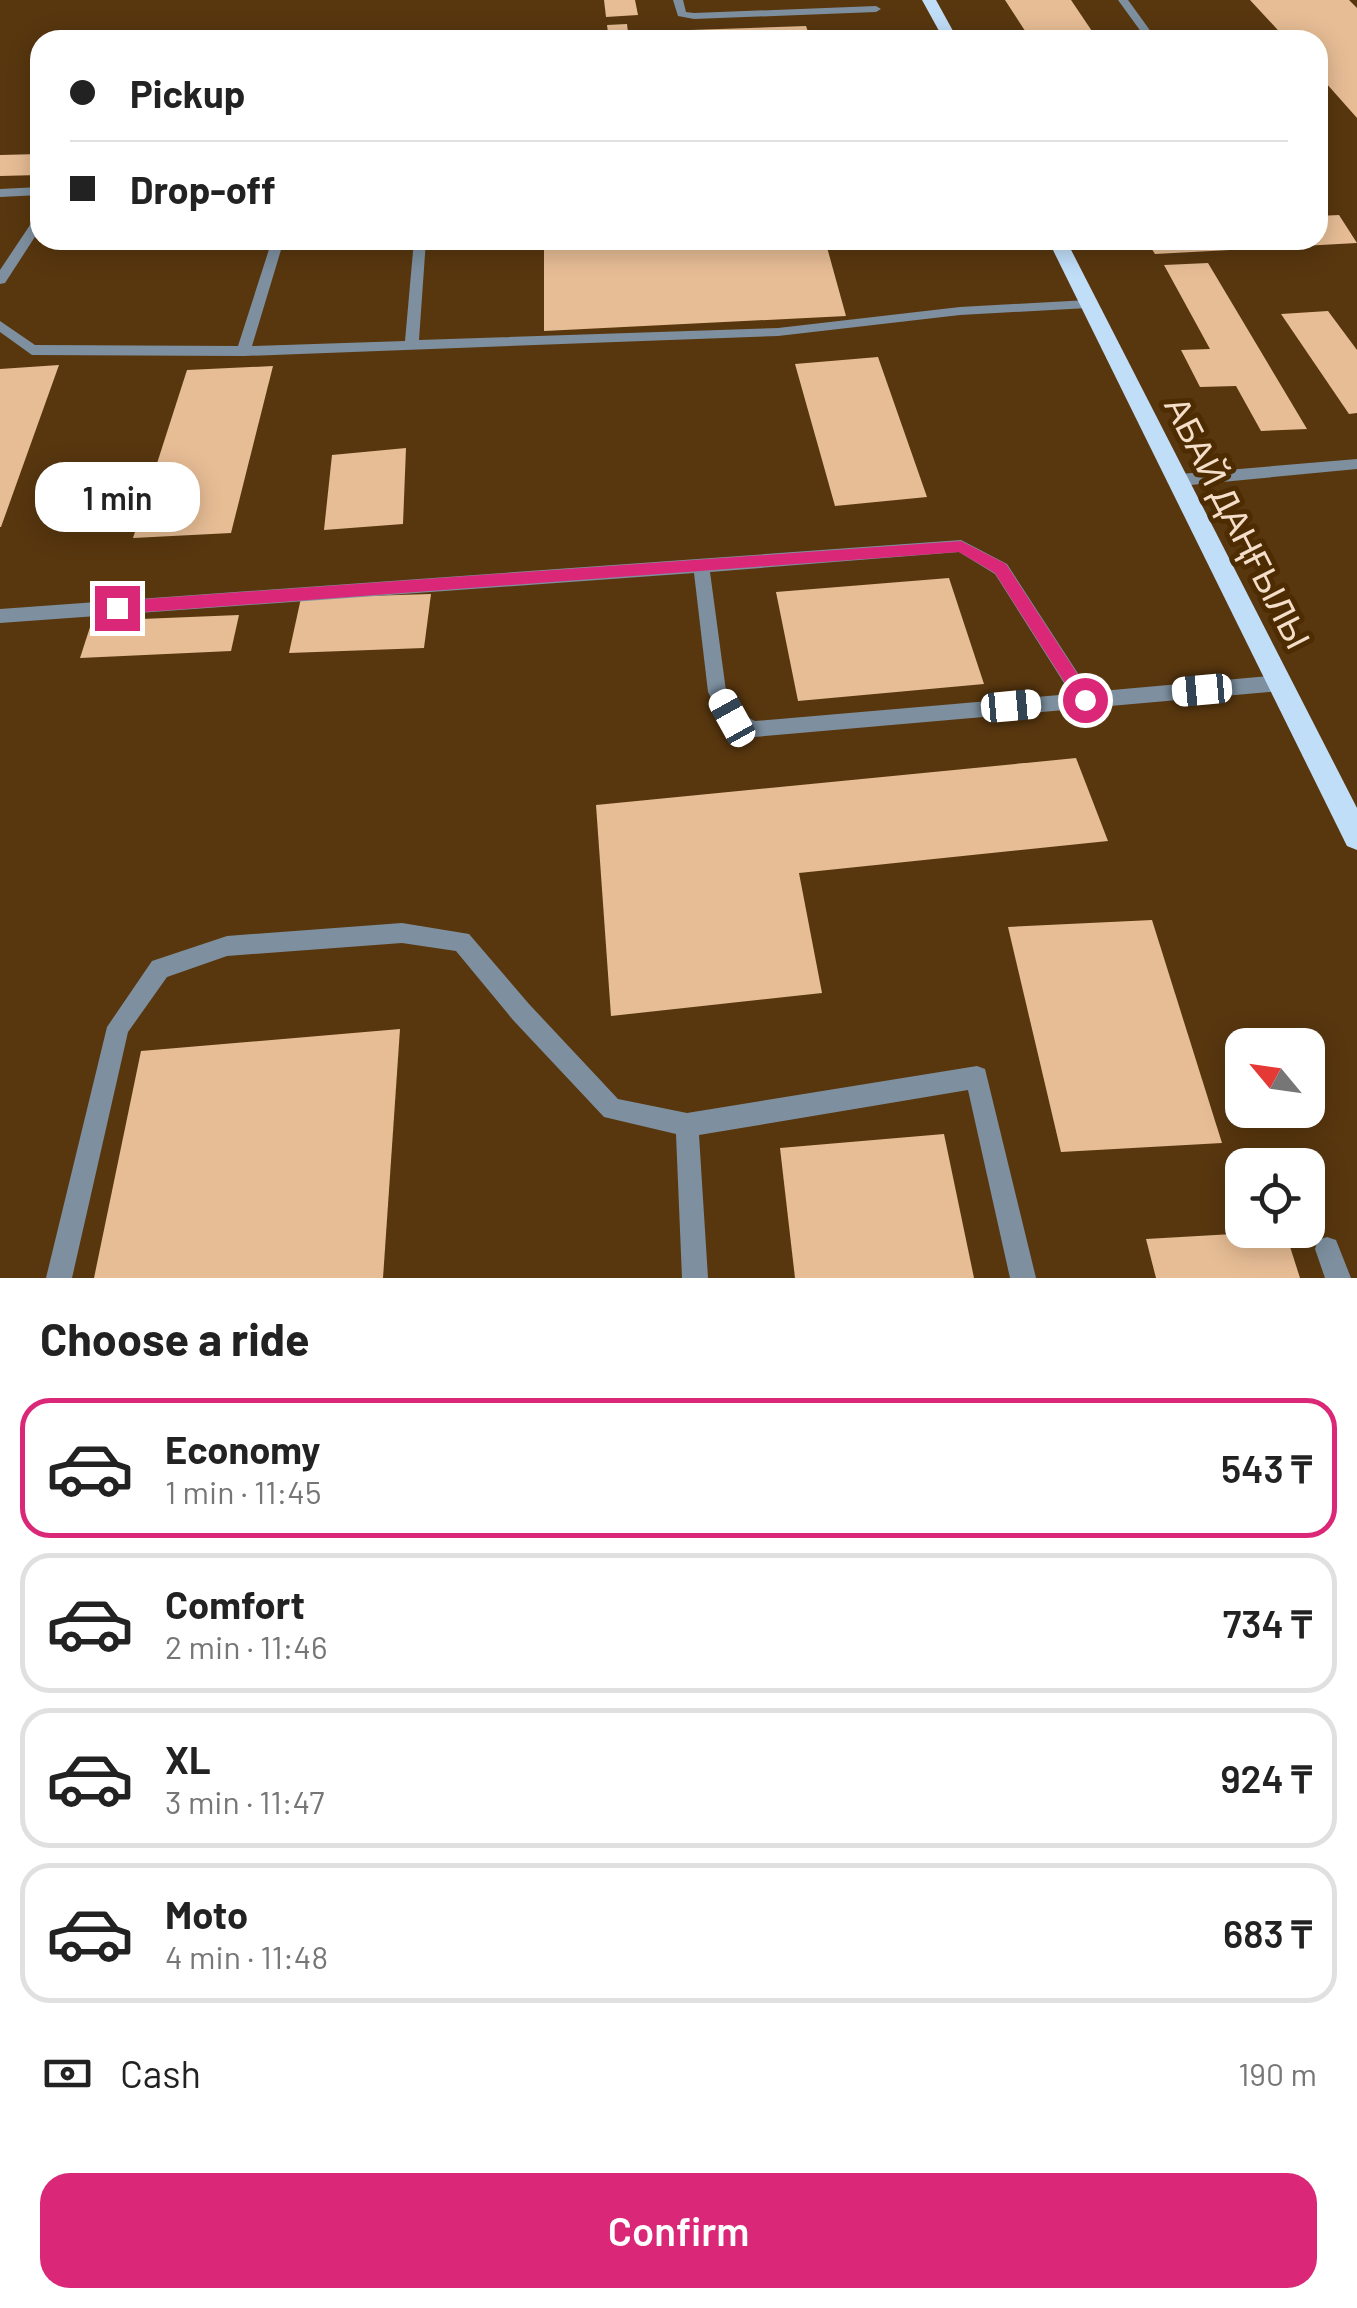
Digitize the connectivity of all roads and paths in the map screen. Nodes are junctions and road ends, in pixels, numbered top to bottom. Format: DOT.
graph roads {
  1 [pos="678,0"];
  2 [pos="929,0"];
  3 [pos="1123,0"];
  4 [pos="876,8"];
  5 [pos="946,30"];
  6 [pos="1145,30"];
  7 [pos="30,192"];
  8 [pos="0,193"];
  9 [pos="30,234"];
  10 [pos="275,250"];
  11 [pos="419,250"];
  12 [pos="1061,250"];
  13 [pos="0,280"];
  14 [pos="1088,304"];
  15 [pos="0,325"];
  16 [pos="412,344"];
  17 [pos="244,350"];
  18 [pos="1357,464"];
  19 [pos="1180,480"];
  20 [pos="701,566"];
  21 [pos="0,616"];
  22 [pos="1280,683"];
  23 [pos="1085,700"];
  24 [pos="1357,837"];
  25 [pos="687,1125"];
  26 [pos="1327,1249"];
  27 [pos="59,1278"];
  28 [pos="695,1278"];
  29 [pos="1022,1278"];
  30 [pos="1338,1278"];
  1 -- 4 [label="lane"];
  2 -- 5 [label="main road"];
  3 -- 6 [label="lane"];
  7 -- 8 [label="lane"];
  9 -- 13 [label="lane"];
  10 -- 17 [label="lane"];
  11 -- 16 [label="lane"];
  12 -- 14 [label="main road, АБАЙ ДАҢҒЫЛЫ"];
  14 -- 16 [label="lane"];
  14 -- 19 [label="main road, АБАЙ ДАҢҒЫЛЫ"];
  15 -- 17 [label="lane"];
  16 -- 17 [label="lane"];
  18 -- 19 [label="lane"];
  19 -- 22 [label="main road, АБАЙ ДАҢҒЫЛЫ"];
  20 -- 21 [label="lane"];
  20 -- 23 [label="lane"];
  20 -- 23 [label="lane"];
  22 -- 23 [label="lane"];
  22 -- 24 [label="main road, АБАЙ ДАҢҒЫЛЫ"];
  25 -- 27 [label="lane"];
  25 -- 28 [label="lane"];
  25 -- 29 [label="lane"];
  26 -- 30 [label="lane"];
}
